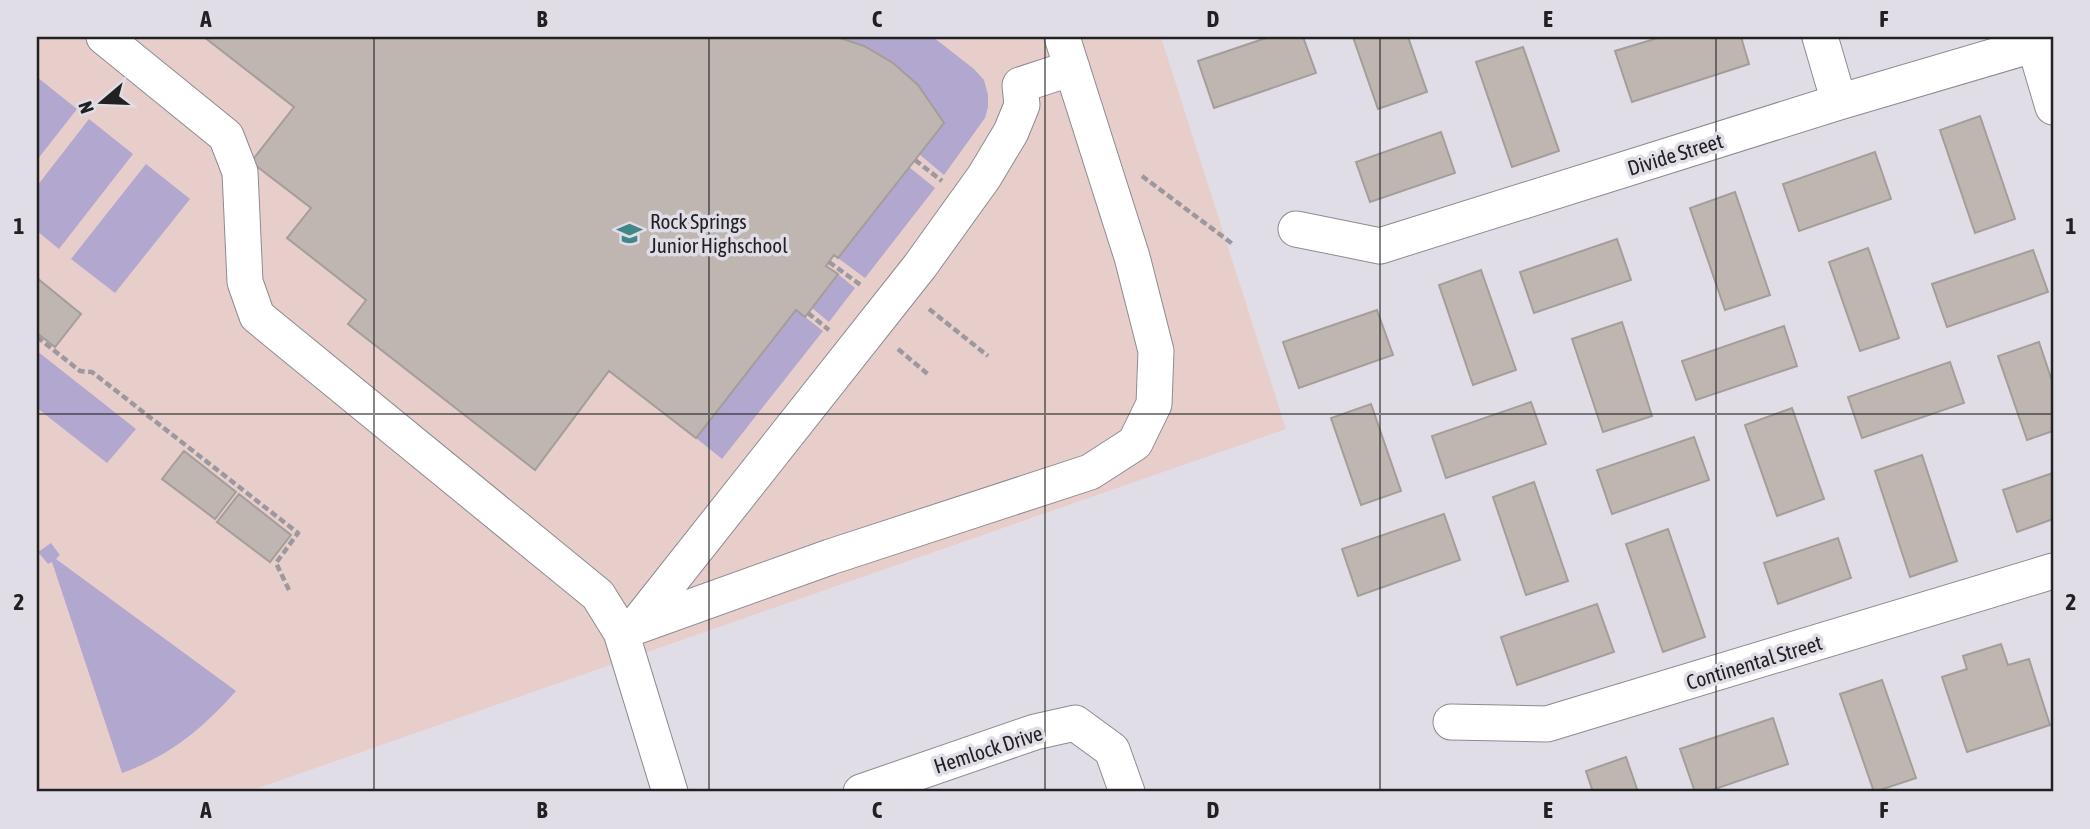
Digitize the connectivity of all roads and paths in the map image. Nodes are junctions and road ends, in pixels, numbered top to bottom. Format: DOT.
graph roads {
  1 [pos="104,37"];
  2 [pos="1820,37"];
  3 [pos="2044,41"];
  4 [pos="1067,52"];
  5 [pos="1839,102"];
  6 [pos="2053,107"];
  7 [pos="915,160"];
  8 [pos="1138,172"];
  9 [pos="945,184"];
  10 [pos="1296,229"];
  11 [pos="1234,245"];
  12 [pos="829,261"];
  13 [pos="864,287"];
  14 [pos="920,302"];
  15 [pos="808,313"];
  16 [pos="830,331"];
  17 [pos="37,337"];
  18 [pos="889,341"];
  19 [pos="988,356"];
  20 [pos="930,376"];
  21 [pos="2053,572"];
  22 [pos="289,590"];
  23 [pos="628,637"];
  24 [pos="1451,722"];
  25 [pos="670,792"];
  26 [pos="861,792"];
  27 [pos="1127,792"];
  1 -- 23 [label="street"];
  2 -- 5 [label="street"];
  3 -- 5 [label="street, Divide Street"];
  3 -- 6 [label="street"];
  4 -- 23 [label="street"];
  4 -- 23 [label="street"];
  5 -- 10 [label="street, Divide Street"];
  7 -- 9 [label="path"];
  8 -- 11 [label="path"];
  12 -- 13 [label="path"];
  14 -- 19 [label="path"];
  15 -- 16 [label="path"];
  17 -- 22 [label="path"];
  18 -- 20 [label="path"];
  21 -- 24 [label="street, Continental Street"];
  23 -- 25 [label="street"];
  26 -- 27 [label="street, Hemlock Drive"];
}
